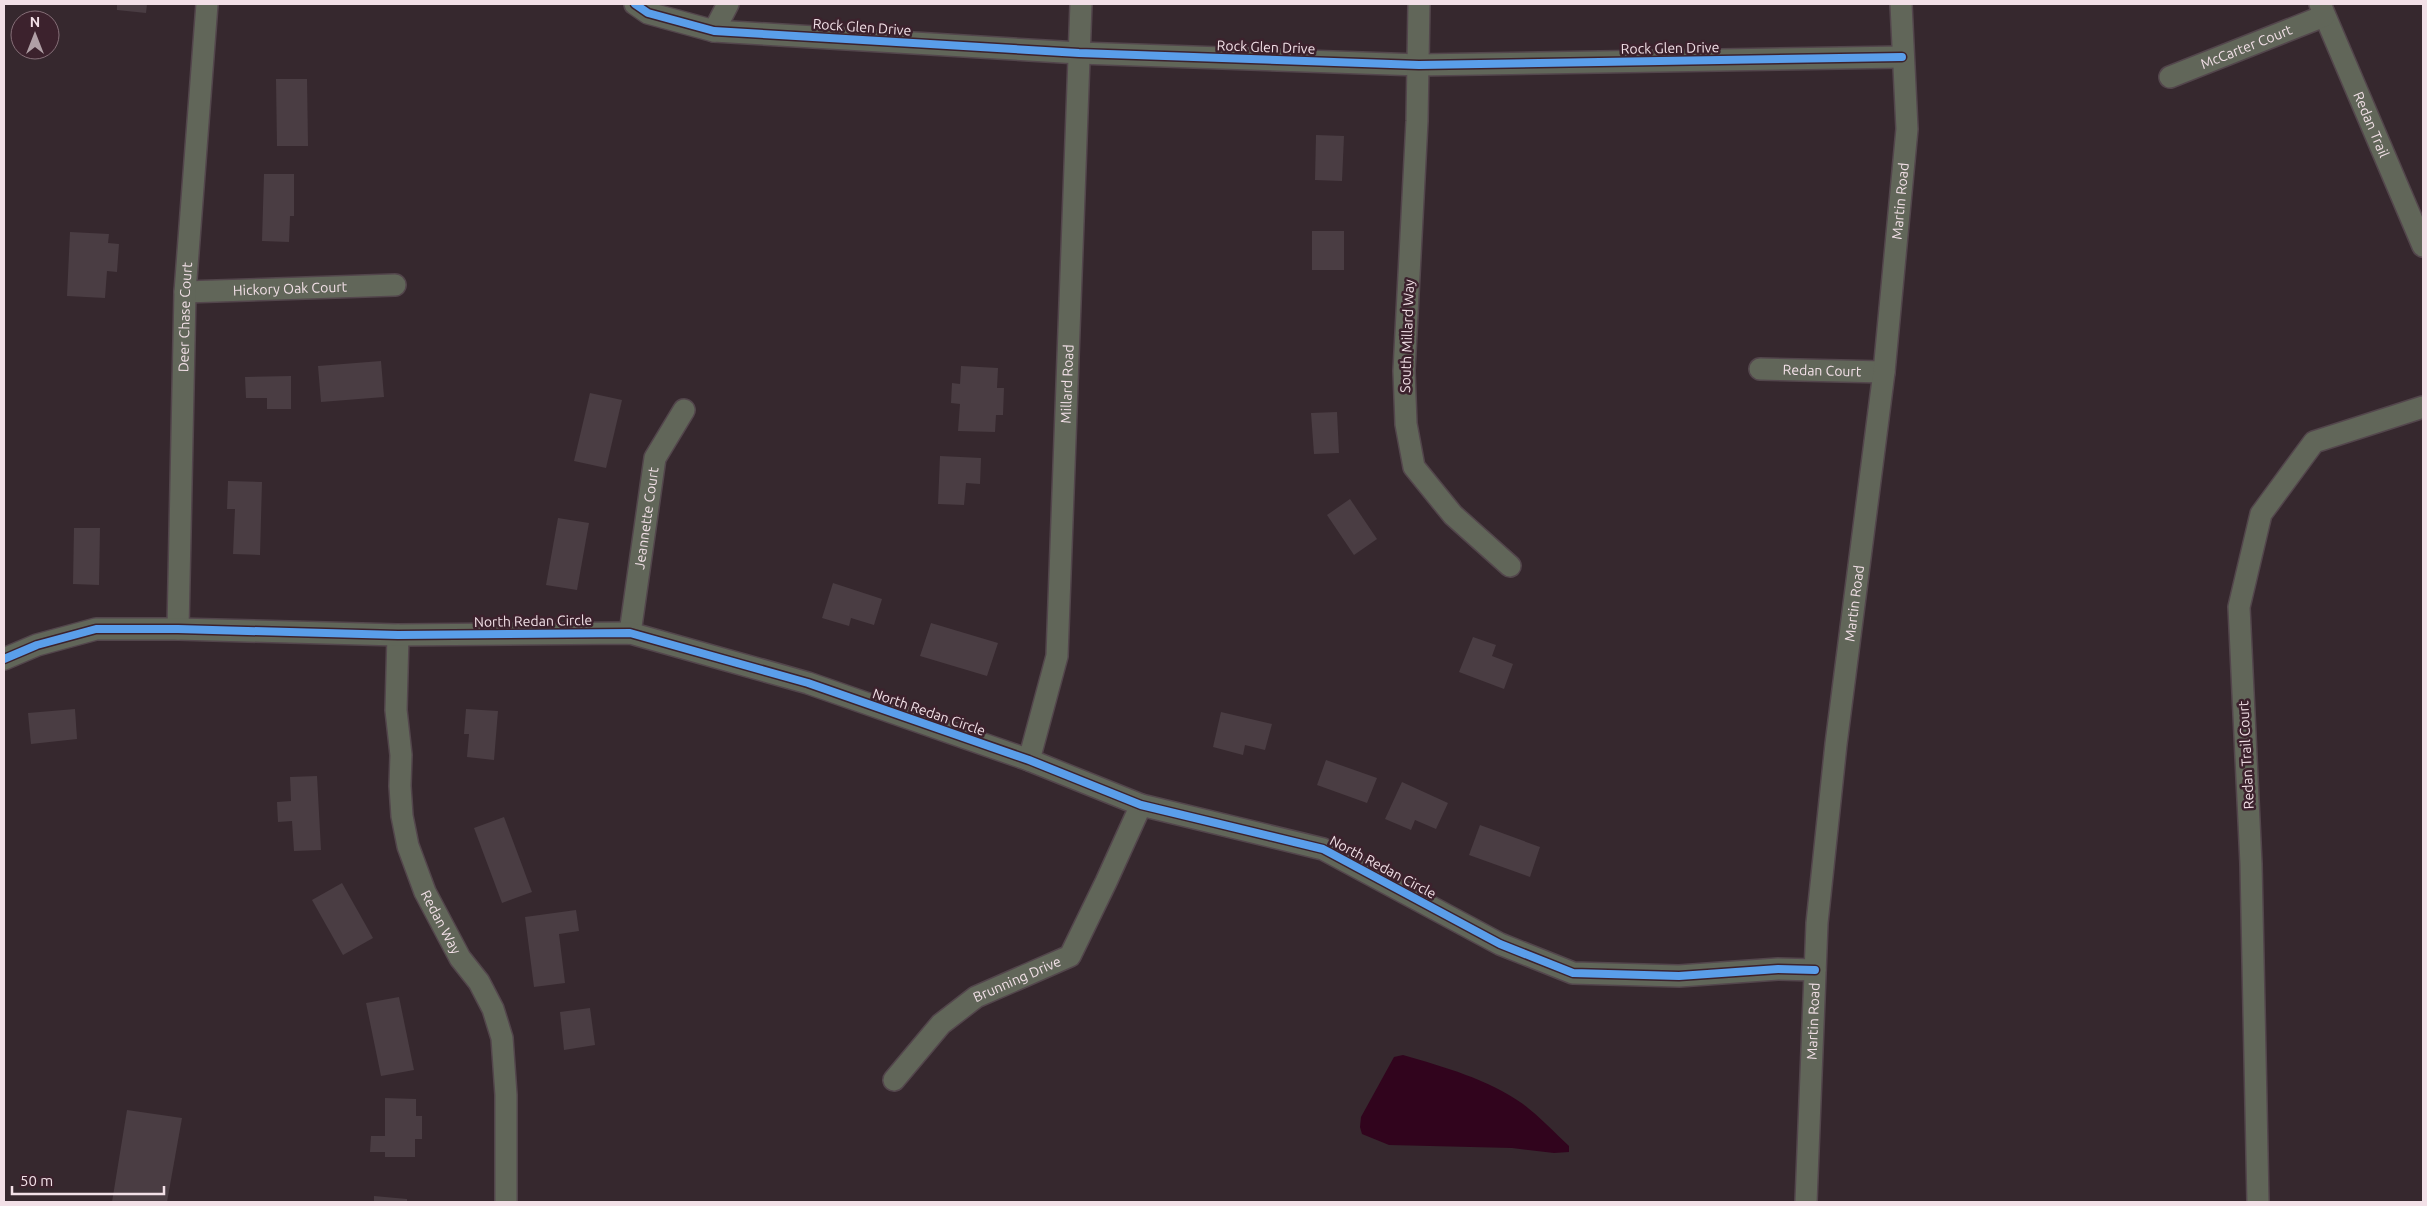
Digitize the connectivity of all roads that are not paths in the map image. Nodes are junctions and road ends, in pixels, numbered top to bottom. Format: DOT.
graph roads {
  1 [pos="207,4"];
  2 [pos="635,4"];
  3 [pos="728,4"];
  4 [pos="1081,4"];
  5 [pos="1419,4"];
  6 [pos="1901,4"];
  7 [pos="2322,10"];
  8 [pos="714,31"];
  9 [pos="1079,53"];
  10 [pos="1902,57"];
  11 [pos="1419,65"];
  12 [pos="2170,77"];
  13 [pos="2423,246"];
  14 [pos="395,285"];
  15 [pos="185,292"];
  16 [pos="1760,369"];
  17 [pos="1884,372"];
  18 [pos="2423,407"];
  19 [pos="684,410"];
  20 [pos="1510,566"];
  21 [pos="178,629"];
  22 [pos="630,633"];
  23 [pos="398,635"];
  24 [pos="4,659"];
  25 [pos="1029,760"];
  26 [pos="1140,805"];
  27 [pos="1815,970"];
  28 [pos="894,1080"];
  29 [pos="506,1202"];
  30 [pos="1806,1202"];
  31 [pos="2258,1202"];
  1 -- 15 [label="street, Deer Chase Court"];
  2 -- 8 [label="street, Rock Glen Drive"];
  3 -- 8 [label="street"];
  4 -- 9 [label="street, Millard Road"];
  5 -- 11 [label="street, South Millard Way"];
  6 -- 10 [label="street, Martin Road"];
  7 -- 12 [label="street, McCarter Court"];
  7 -- 13 [label="street, Redan Trail"];
  8 -- 9 [label="street, Rock Glen Drive"];
  9 -- 11 [label="street, Rock Glen Drive"];
  9 -- 25 [label="street, Millard Road"];
  10 -- 11 [label="street, Rock Glen Drive"];
  10 -- 17 [label="street, Martin Road"];
  11 -- 20 [label="street, South Millard Way"];
  14 -- 15 [label="street, Hickory Oak Court"];
  15 -- 21 [label="street, Deer Chase Court"];
  16 -- 17 [label="street, Redan Court"];
  17 -- 27 [label="street, Martin Road"];
  18 -- 31 [label="street, Redan Trail Court"];
  19 -- 22 [label="street, Jeannette Court"];
  21 -- 23 [label="street, North Redan Circle"];
  21 -- 24 [label="street, North Redan Circle"];
  22 -- 23 [label="street, North Redan Circle"];
  22 -- 25 [label="street, North Redan Circle"];
  23 -- 29 [label="street, Redan Way"];
  25 -- 26 [label="street, North Redan Circle"];
  26 -- 27 [label="street, North Redan Circle"];
  26 -- 28 [label="street, Brunning Drive"];
  27 -- 30 [label="street, Martin Road"];
}
